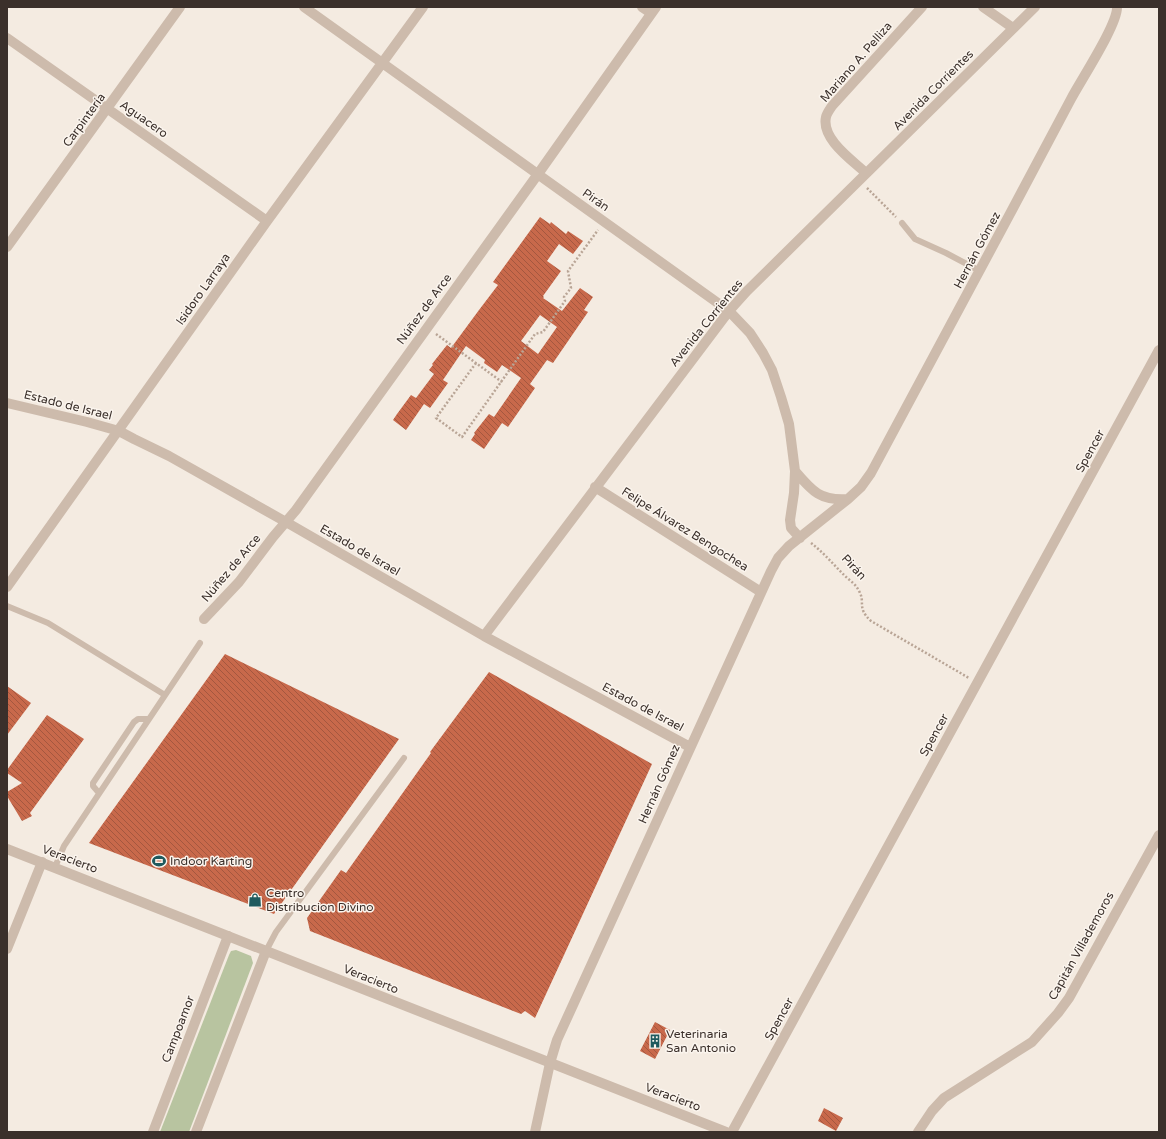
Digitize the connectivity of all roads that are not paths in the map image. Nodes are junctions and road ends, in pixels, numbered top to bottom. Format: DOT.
graph roads {
  1 [pos="180,7"];
  2 [pos="304,7"];
  3 [pos="424,7"];
  4 [pos="642,7"];
  5 [pos="922,7"];
  6 [pos="983,7"];
  7 [pos="1035,7"];
  8 [pos="1117,7"];
  9 [pos="653,10"];
  10 [pos="1013,28"];
  11 [pos="7,38"];
  12 [pos="382,63"];
  13 [pos="107,109"];
  14 [pos="538,174"];
  15 [pos="863,176"];
  16 [pos="267,221"];
  17 [pos="902,223"];
  18 [pos="7,247"];
  19 [pos="980,271"];
  20 [pos="729,312"];
  21 [pos="1159,350"];
  22 [pos="7,403"];
  23 [pos="119,431"];
  24 [pos="795,471"];
  25 [pos="595,487"];
  26 [pos="848,499"];
  27 [pos="286,522"];
  28 [pos="800,538"];
  29 [pos="7,587"];
  30 [pos="762,592"];
  31 [pos="7,606"];
  32 [pos="204,619"];
  33 [pos="484,636"];
  34 [pos="200,643"];
  35 [pos="166,695"];
  36 [pos="148,719"];
  37 [pos="690,747"];
  38 [pos="404,758"];
  39 [pos="99,793"];
  40 [pos="1159,835"];
  41 [pos="7,849"];
  42 [pos="42,862"];
  43 [pos="55,867"];
  44 [pos="228,936"];
  45 [pos="7,949"];
  46 [pos="266,951"];
  47 [pos="550,1063"];
  48 [pos="152,1132"];
  49 [pos="196,1132"];
  50 [pos="535,1132"];
  51 [pos="726,1132"];
  52 [pos="732,1132"];
  53 [pos="918,1132"];
  1 -- 13 [label="street, Carpintería"];
  2 -- 12 [label="street, Pirán"];
  3 -- 12 [label="street, Isidoro Larraya"];
  4 -- 9 [label="street"];
  5 -- 15 [label="street, Mariano A. Pelliza"];
  6 -- 10 [label="street"];
  7 -- 10 [label="street, Avenida Corrientes"];
  8 -- 19 [label="street, Hernán Gómez"];
  9 -- 14 [label="street, Núñez de Arce"];
  10 -- 15 [label="street, Avenida Corrientes"];
  11 -- 13 [label="street, Aguacero"];
  12 -- 14 [label="street, Pirán"];
  12 -- 16 [label="street, Isidoro Larraya"];
  13 -- 16 [label="street, Aguacero"];
  13 -- 18 [label="street, Carpintería"];
  14 -- 20 [label="street, Pirán"];
  14 -- 27 [label="street, Núñez de Arce"];
  15 -- 20 [label="street, Avenida Corrientes"];
  16 -- 23 [label="street, Isidoro Larraya"];
  17 -- 19 [label="lane"];
  19 -- 26 [label="street, Hernán Gómez"];
  20 -- 24 [label="street, Pirán"];
  20 -- 25 [label="street, Avenida Corrientes"];
  21 -- 52 [label="street, Spencer"];
  22 -- 23 [label="street, Estado de Israel"];
  23 -- 27 [label="street, Estado de Israel"];
  23 -- 29 [label="street, Isidoro Larraya"];
  24 -- 26 [label="street"];
  24 -- 28 [label="street, Pirán"];
  25 -- 30 [label="street, Felipe Álvarez Bengochea"];
  25 -- 33 [label="street, Avenida Corrientes"];
  26 -- 28 [label="street, Hernán Gómez"];
  27 -- 32 [label="street, Núñez de Arce"];
  27 -- 33 [label="street, Estado de Israel"];
  28 -- 30 [label="street, Hernán Gómez"];
  30 -- 37 [label="street, Hernán Gómez"];
  31 -- 35 [label="lane"];
  33 -- 37 [label="street, Estado de Israel"];
  34 -- 35 [label="lane"];
  35 -- 36 [label="lane"];
  36 -- 39 [label="lane"];
  36 -- 39 [label="lane"];
  37 -- 47 [label="street, Hernán Gómez"];
  38 -- 46 [label="lane"];
  39 -- 43 [label="lane"];
  40 -- 53 [label="street, Capitán Villademoros"];
  41 -- 42 [label="street, Veracierto"];
  42 -- 43 [label="street, Veracierto"];
  42 -- 45 [label="street"];
  43 -- 44 [label="street, Veracierto"];
  44 -- 46 [label="street, Veracierto"];
  44 -- 48 [label="street, Campoamor"];
  46 -- 47 [label="street, Veracierto"];
  46 -- 49 [label="street"];
  47 -- 50 [label="street, Hernán Gómez"];
  47 -- 51 [label="street, Veracierto"];
}
